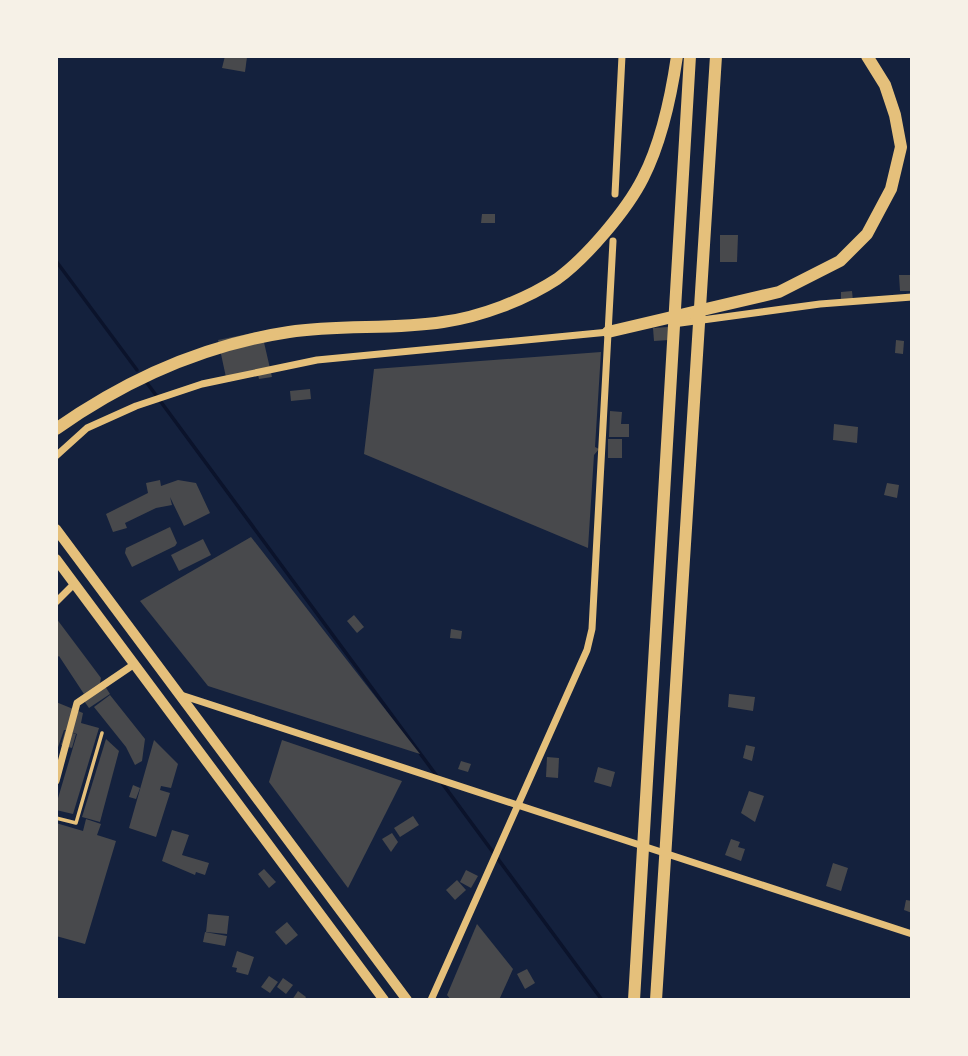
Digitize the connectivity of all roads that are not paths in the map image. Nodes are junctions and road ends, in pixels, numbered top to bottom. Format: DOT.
graph roads {
  1 [pos="622,56"];
  2 [pos="677,56"];
  3 [pos="690,56"];
  4 [pos="716,56"];
  5 [pos="867,56"];
  6 [pos="615,194"];
  7 [pos="613,241"];
  8 [pos="912,298"];
  9 [pos="608,332"];
  10 [pos="56,429"];
  11 [pos="56,456"];
  12 [pos="56,529"];
  13 [pos="56,559"];
  14 [pos="74,584"];
  15 [pos="56,602"];
  16 [pos="133,665"];
  17 [pos="178,695"];
  18 [pos="102,733"];
  19 [pos="56,781"];
  20 [pos="518,805"];
  21 [pos="56,818"];
  22 [pos="912,934"];
  23 [pos="384,1000"];
  24 [pos="407,1000"];
  25 [pos="431,1000"];
  26 [pos="634,1000"];
  27 [pos="656,1000"];
  1 -- 6 [label="street"];
  2 -- 10 [label="highway"];
  3 -- 26 [label="highway"];
  4 -- 27 [label="highway"];
  5 -- 9 [label="highway"];
  7 -- 9 [label="street"];
  8 -- 9 [label="street"];
  9 -- 11 [label="street"];
  9 -- 20 [label="street"];
  12 -- 17 [label="main road"];
  13 -- 14 [label="main road"];
  14 -- 15 [label="street"];
  14 -- 16 [label="main road"];
  16 -- 19 [label="street"];
  16 -- 23 [label="main road"];
  17 -- 20 [label="street"];
  17 -- 24 [label="main road"];
  18 -- 21 [label="lane"];
  20 -- 22 [label="street"];
  20 -- 25 [label="street"];
}
